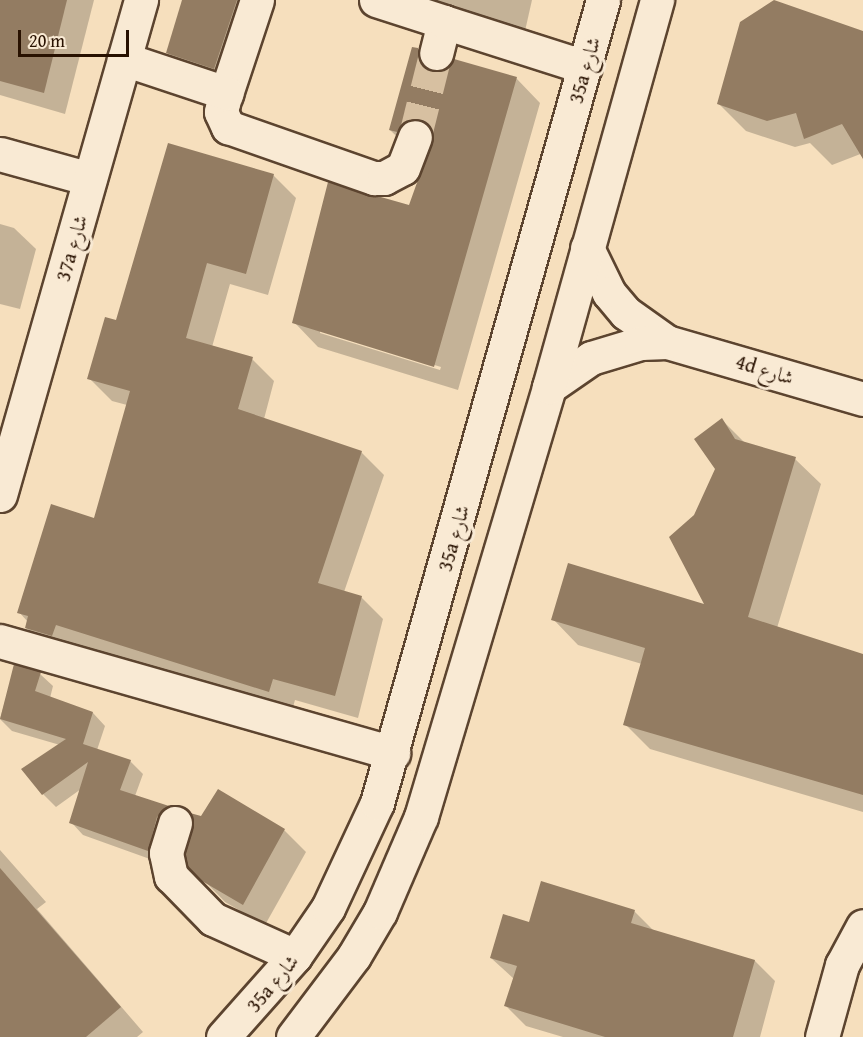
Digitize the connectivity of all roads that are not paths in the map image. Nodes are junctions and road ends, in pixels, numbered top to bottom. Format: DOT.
graph roads {
  1 [pos="141,0"];
  2 [pos="257,0"];
  3 [pos="376,0"];
  4 [pos="603,0"];
  5 [pos="657,0"];
  6 [pos="444,22"];
  7 [pos="436,53"];
  8 [pos="124,59"];
  9 [pos="585,67"];
  10 [pos="226,93"];
  11 [pos="415,137"];
  12 [pos="0,154"];
  13 [pos="90,179"];
  14 [pos="587,248"];
  15 [pos="667,342"];
  16 [pos="549,387"];
  17 [pos="863,399"];
  18 [pos="0,495"];
  19 [pos="0,641"];
  20 [pos="393,753"];
  21 [pos="175,823"];
  22 [pos="863,926"];
  23 [pos="296,956"];
  24 [pos="223,1037"];
  25 [pos="294,1037"];
  26 [pos="822,1037"];
  1 -- 8 [label="street, 37a شارع"];
  2 -- 10 [label="street"];
  3 -- 6 [label="street"];
  4 -- 9 [label="street, 35a شارع"];
  5 -- 14 [label="street"];
  6 -- 7 [label="street"];
  6 -- 9 [label="street"];
  8 -- 10 [label="street"];
  8 -- 13 [label="street, 37a شارع"];
  9 -- 20 [label="street, 35a شارع"];
  10 -- 11 [label="street"];
  12 -- 13 [label="street"];
  13 -- 18 [label="street, 37a شارع"];
  14 -- 15 [label="street, 4d شارع"];
  14 -- 16 [label="street"];
  15 -- 16 [label="street, 4d شارع"];
  15 -- 17 [label="street, 4d شارع"];
  16 -- 25 [label="street"];
  19 -- 20 [label="street"];
  20 -- 23 [label="street, 35a شارع"];
  21 -- 23 [label="street"];
  22 -- 26 [label="street"];
  23 -- 24 [label="street, 35a شارع"];
}
